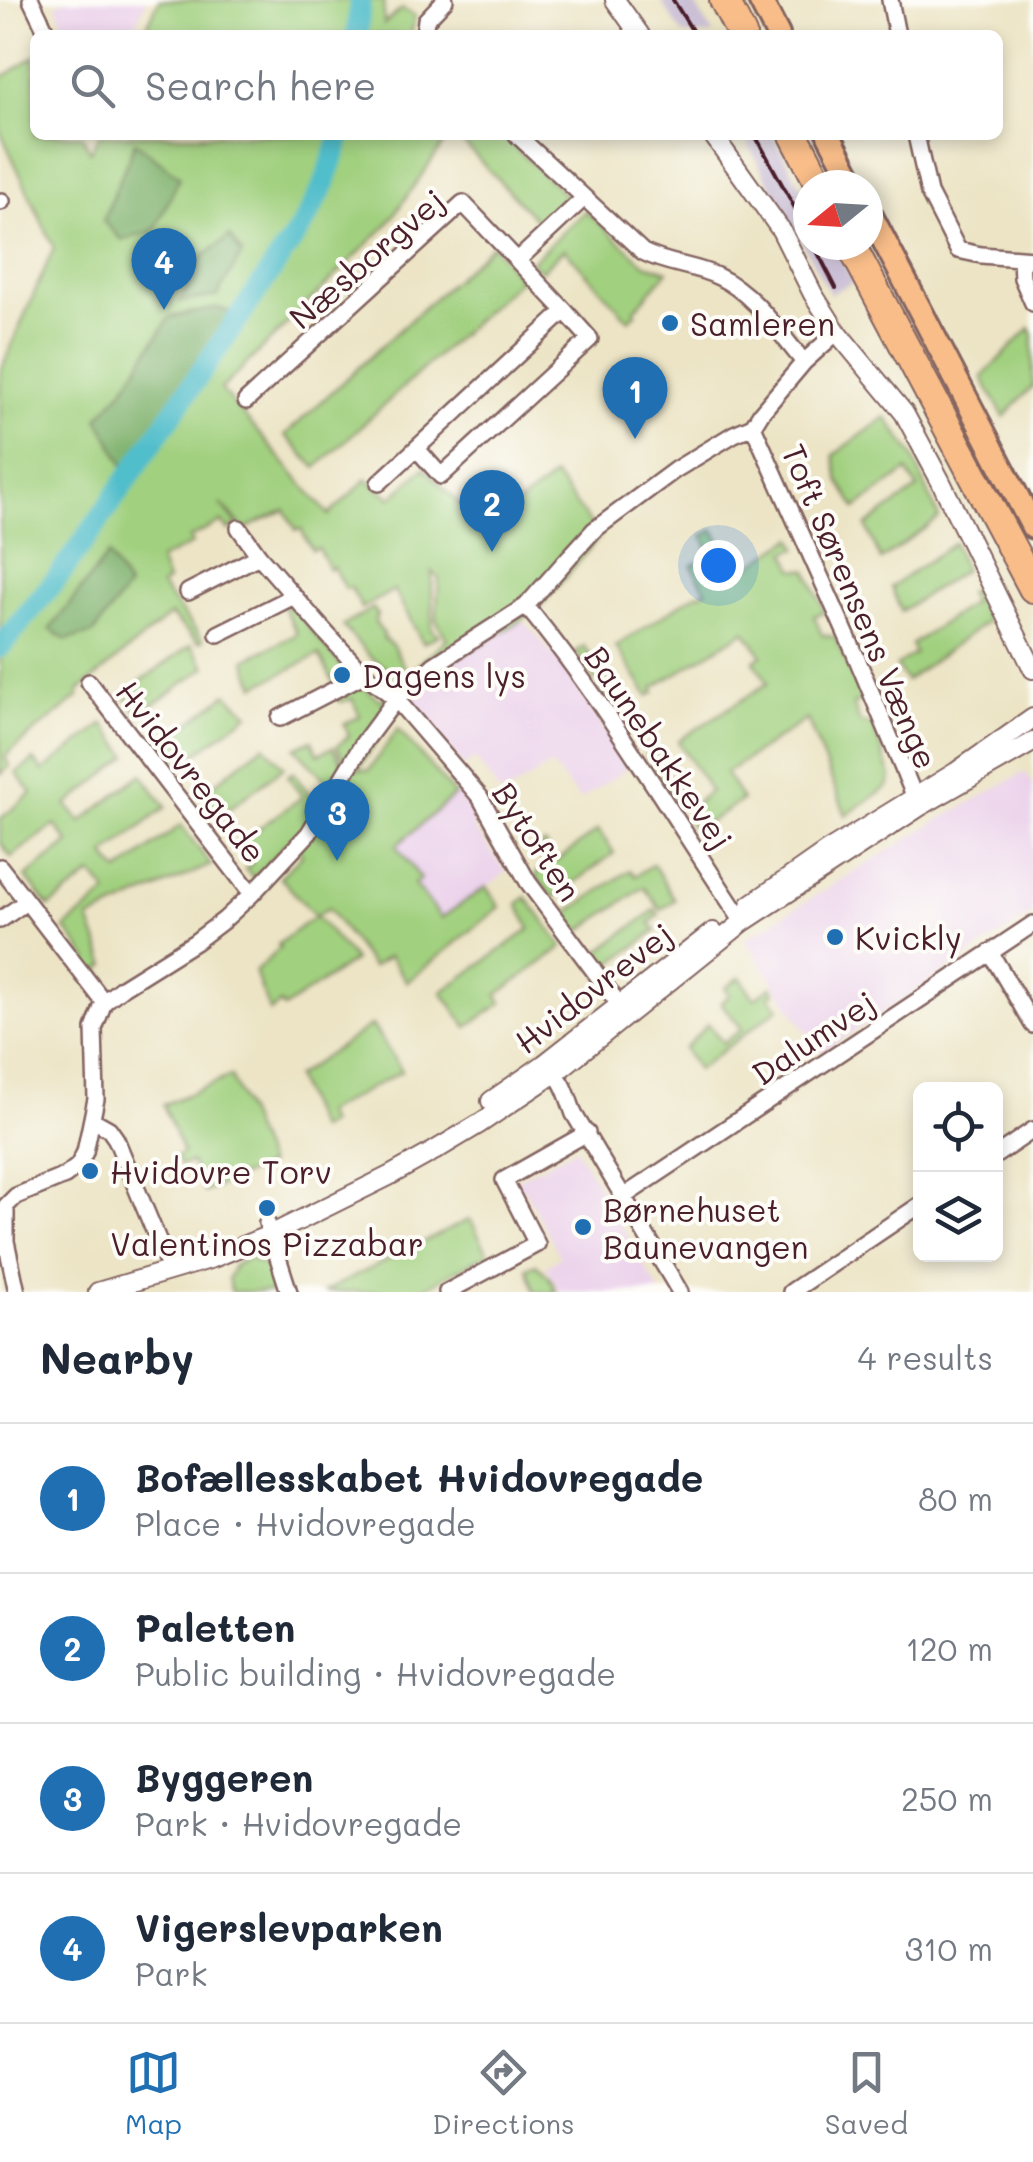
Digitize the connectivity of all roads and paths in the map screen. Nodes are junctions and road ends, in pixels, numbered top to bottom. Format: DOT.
graph roads {
  1 [pos="31,0"];
  2 [pos="445,0"];
  3 [pos="615,0"];
  4 [pos="724,0"];
  5 [pos="760,0"];
  6 [pos="890,0"];
  7 [pos="46,30"];
  8 [pos="425,30"];
  9 [pos="636,30"];
  10 [pos="739,30"];
  11 [pos="775,30"];
  12 [pos="896,30"];
  13 [pos="522,140"];
  14 [pos="717,140"];
  15 [pos="797,140"];
  16 [pos="832,140"];
  17 [pos="917,140"];
  18 [pos="812,170"];
  19 [pos="847,170"];
  20 [pos="584,198"];
  21 [pos="883,239"];
  22 [pos="1027,259"];
  23 [pos="518,260"];
  24 [pos="859,260"];
  25 [pos="1033,303"];
  26 [pos="565,311"];
  27 [pos="837,332"];
  28 [pos="804,362"];
  29 [pos="246,401"];
  30 [pos="753,426"];
  31 [pos="417,449"];
  32 [pos="380,483"];
  33 [pos="1033,527"];
  34 [pos="238,528"];
  35 [pos="259,556"];
  36 [pos="1033,588"];
  37 [pos="188,592"];
  38 [pos="294,596"];
  39 [pos="526,606"];
  40 [pos="218,634"];
  41 [pos="1033,670"];
  42 [pos="365,674"];
  43 [pos="89,682"];
  44 [pos="396,699"];
  45 [pos="280,718"];
  46 [pos="1033,718"];
  47 [pos="1033,742"];
  48 [pos="916,802"];
  49 [pos="0,868"];
  50 [pos="252,894"];
  51 [pos="26,902"];
  52 [pos="740,918"];
  53 [pos="0,920"];
  54 [pos="1033,924"];
  55 [pos="990,952"];
  56 [pos="104,1002"];
  57 [pos="624,1011"];
  58 [pos="1033,1025"];
  59 [pos="548,1072"];
  60 [pos="93,1120"];
  61 [pos="1033,1130"];
  62 [pos="587,1134"];
  63 [pos="1003,1150"];
  64 [pos="623,1197"];
  65 [pos="913,1210"];
  66 [pos="270,1229"];
  67 [pos="170,1269"];
  68 [pos="17,1292"];
  69 [pos="98,1292"];
  70 [pos="289,1292"];
  71 [pos="446,1292"];
  72 [pos="680,1292"];
  73 [pos="791,1292"];
  1 -- 7 [label="street"];
  2 -- 8 [label="street"];
  3 -- 9 [label="street"];
  4 -- 10 [label="highway"];
  5 -- 11 [label="main road"];
  6 -- 12 [label="street"];
  13 -- 20 [label="street"];
  14 -- 27 [label="street"];
  15 -- 18 [label="highway"];
  16 -- 19 [label="main road"];
  17 -- 22 [label="street"];
  20 -- 23 [label="street"];
  20 -- 28 [label="street"];
  21 -- 33 [label="main road"];
  22 -- 25 [label="street"];
  23 -- 26 [label="street, Næsborgvej"];
  23 -- 29 [label="street, Næsborgvej"];
  24 -- 36 [label="highway"];
  26 -- 31 [label="street"];
  26 -- 31 [label="street, Næsborgvej"];
  27 -- 28 [label="street, Hvidovregade"];
  27 -- 41 [label="street"];
  28 -- 30 [label="street, Hvidovregade"];
  30 -- 39 [label="street, Hvidovregade"];
  30 -- 48 [label="street, Toft Sørensens Vænge"];
  31 -- 32 [label="street"];
  34 -- 35 [label="street"];
  35 -- 37 [label="street"];
  35 -- 38 [label="street"];
  38 -- 40 [label="street"];
  38 -- 42 [label="street"];
  39 -- 44 [label="street, Hvidovregade"];
  39 -- 52 [label="street, Baunebakkevej"];
  42 -- 44 [label="street"];
  42 -- 45 [label="street"];
  43 -- 50 [label="street, Hvidovregade"];
  44 -- 50 [label="street, Hvidovregade"];
  44 -- 57 [label="street, Bytoften"];
  46 -- 48 [label="street, Hvidovrevej"];
  47 -- 48 [label="street, Hvidovrevej"];
  48 -- 52 [label="street, Hvidovrevej"];
  49 -- 51 [label="street"];
  50 -- 56 [label="street, Hvidovregade"];
  51 -- 53 [label="street"];
  51 -- 56 [label="street"];
  52 -- 57 [label="street, Hvidovrevej"];
  54 -- 55 [label="street, Dalumvej"];
  55 -- 58 [label="street"];
  55 -- 64 [label="street, Dalumvej"];
  56 -- 60 [label="street"];
  57 -- 59 [label="street, Hvidovrevej"];
  59 -- 62 [label="street"];
  59 -- 66 [label="street, Hvidovrevej"];
  60 -- 67 [label="street"];
  60 -- 68 [label="street"];
  61 -- 63 [label="street"];
  62 -- 64 [label="street"];
  62 -- 71 [label="street"];
  64 -- 72 [label="street"];
  65 -- 73 [label="street"];
  66 -- 67 [label="street, Hvidovrevej"];
  66 -- 70 [label="street"];
  67 -- 69 [label="street, Hvidovrevej"];
}
